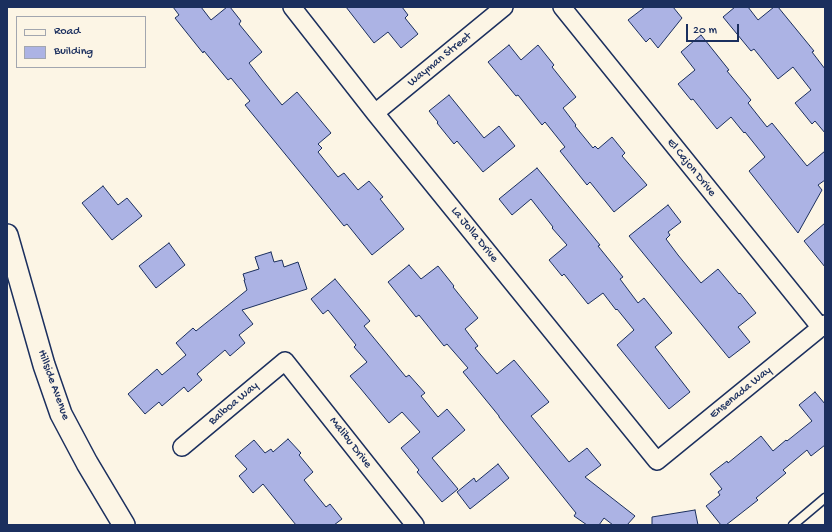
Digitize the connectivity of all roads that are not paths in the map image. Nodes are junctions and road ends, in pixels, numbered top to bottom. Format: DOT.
graph roads {
  1 [pos="292,7"];
  2 [pos="504,7"];
  3 [pos="562,7"];
  4 [pos="375,113"];
  5 [pos="7,235"];
  6 [pos="823,326"];
  7 [pos="285,361"];
  8 [pos="182,447"];
  9 [pos="657,461"];
  10 [pos="825,498"];
  11 [pos="124,525"];
  12 [pos="415,525"];
  13 [pos="792,525"];
  1 -- 4 [label="street, La Jolla Drive"];
  2 -- 4 [label="street, Wayman Street"];
  3 -- 6 [label="street, El Cajon Drive"];
  4 -- 9 [label="street, La Jolla Drive"];
  5 -- 11 [label="street, Hillside Avenue"];
  6 -- 9 [label="street, Ensenada Way"];
  7 -- 8 [label="street, Balboa Way"];
  7 -- 12 [label="street, Malibu Drive"];
  10 -- 13 [label="lane"];
}
